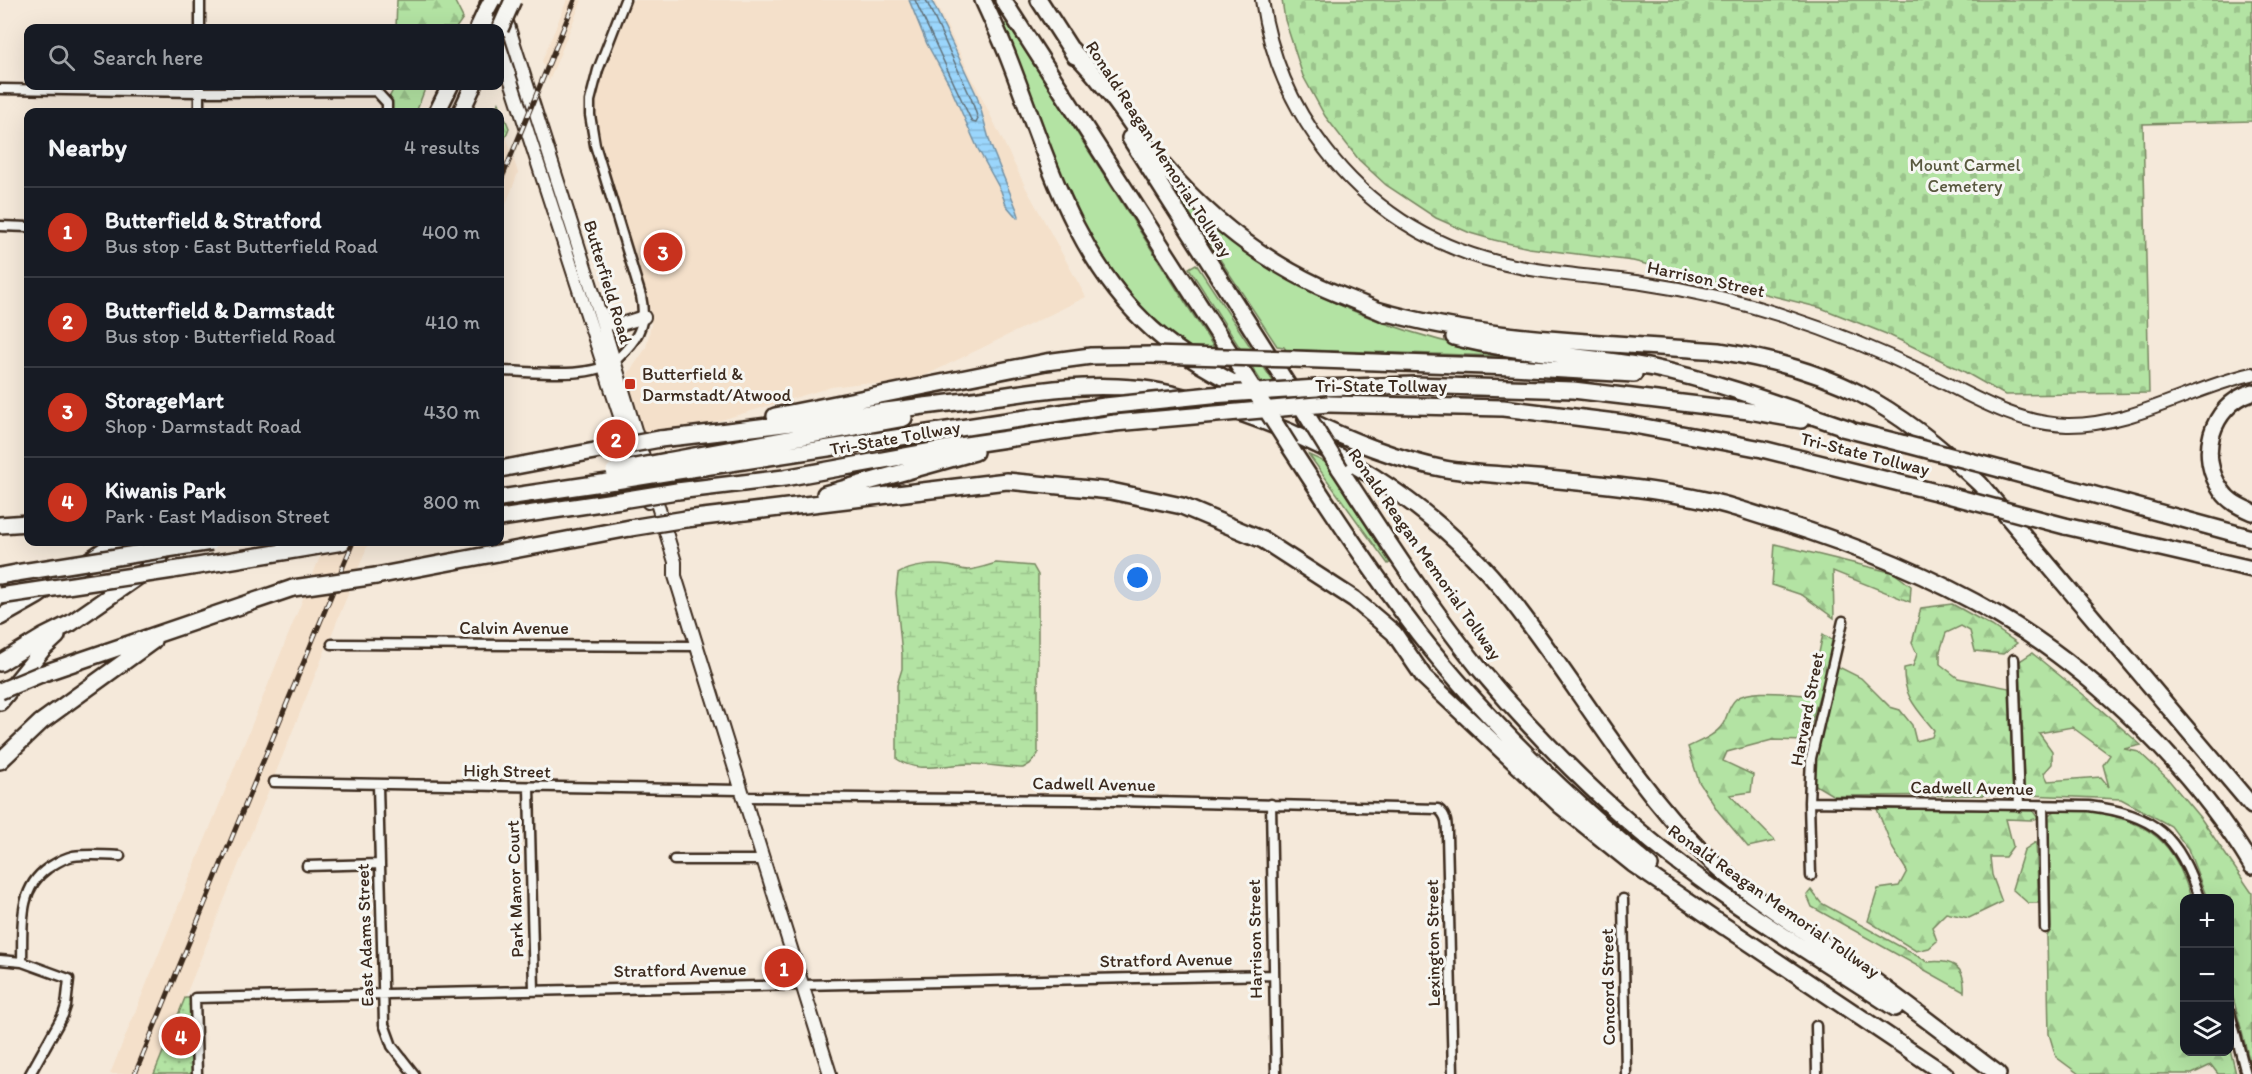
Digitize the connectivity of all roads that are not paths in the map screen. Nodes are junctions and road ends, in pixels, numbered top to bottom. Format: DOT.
graph roads {
  1 [pos="200,0"];
  2 [pos="484,0"];
  3 [pos="492,0"];
  4 [pos="500,0"];
  5 [pos="513,0"];
  6 [pos="625,0"];
  7 [pos="983,0"];
  8 [pos="1003,0"];
  9 [pos="1039,0"];
  10 [pos="1262,0"];
  11 [pos="200,24"];
  12 [pos="480,24"];
  13 [pos="493,24"];
  14 [pos="502,24"];
  15 [pos="1071,49"];
  16 [pos="504,59"];
  17 [pos="0,89"];
  18 [pos="24,89"];
  19 [pos="200,90"];
  20 [pos="288,90"];
  21 [pos="448,90"];
  22 [pos="471,90"];
  23 [pos="199,108"];
  24 [pos="387,108"];
  25 [pos="439,108"];
  26 [pos="463,108"];
  27 [pos="0,226"];
  28 [pos="24,227"];
  29 [pos="598,308"];
  30 [pos="1377,310"];
  31 [pos="644,317"];
  32 [pos="608,364"];
  33 [pos="504,371"];
  34 [pos="2252,374"];
  35 [pos="1726,388"];
  36 [pos="2252,392"];
  37 [pos="1012,395"];
  38 [pos="1850,429"];
  39 [pos="1025,436"];
  40 [pos="660,439"];
  41 [pos="669,466"];
  42 [pos="504,468"];
  43 [pos="504,497"];
  44 [pos="782,507"];
  45 [pos="2252,512"];
  46 [pos="504,517"];
  47 [pos="24,523"];
  48 [pos="2,525"];
  49 [pos="2252,538"];
  50 [pos="110,546"];
  51 [pos="170,546"];
  52 [pos="188,546"];
  53 [pos="315,546"];
  54 [pos="2252,569"];
  55 [pos="0,576"];
  56 [pos="0,596"];
  57 [pos="0,617"];
  58 [pos="1843,621"];
  59 [pos="71,623"];
  60 [pos="165,632"];
  61 [pos="332,644"];
  62 [pos="697,646"];
  63 [pos="2014,659"];
  64 [pos="0,663"];
  65 [pos="0,691"];
  66 [pos="0,702"];
  67 [pos="0,761"];
  68 [pos="274,783"];
  69 [pos="378,785"];
  70 [pos="529,788"];
  71 [pos="742,794"];
  72 [pos="1809,802"];
  73 [pos="1271,804"];
  74 [pos="2019,806"];
  75 [pos="2043,806"];
  76 [pos="2252,807"];
  77 [pos="1443,812"];
  78 [pos="120,856"];
  79 [pos="675,860"];
  80 [pos="762,860"];
  81 [pos="379,864"];
  82 [pos="307,866"];
  83 [pos="2252,866"];
  84 [pos="1811,876"];
  85 [pos="2197,894"];
  86 [pos="1623,899"];
  87 [pos="1725,927"];
  88 [pos="2045,928"];
  89 [pos="0,960"];
  90 [pos="22,962"];
  91 [pos="1274,975"];
  92 [pos="802,984"];
  93 [pos="534,990"];
  94 [pos="382,993"];
  95 [pos="1816,1026"];
  96 [pos="2234,1031"];
  97 [pos="30,1074"];
  98 [pos="197,1074"];
  99 [pos="414,1074"];
  100 [pos="830,1074"];
  101 [pos="1276,1074"];
  102 [pos="1453,1074"];
  103 [pos="1626,1074"];
  104 [pos="1817,1074"];
  105 [pos="1944,1074"];
  106 [pos="1997,1074"];
  107 [pos="2246,1074"];
  1 -- 11 [label="street"];
  2 -- 13 [label="main road"];
  3 -- 12 [label="highway, bridge"];
  4 -- 29 [label="main road, Butterfield Road"];
  5 -- 14 [label="highway, bridge"];
  6 -- 31 [label="street"];
  7 -- 83 [label="highway"];
  8 -- 87 [label="highway, bridge"];
  9 -- 15 [label="highway, Ronald Reagan Memorial Tollway"];
  10 -- 34 [label="main road, Harrison Street"];
  15 -- 30 [label="highway"];
  15 -- 106 [label="highway, Ronald Reagan Memorial Tollway, bridge"];
  16 -- 32 [label="main road, Butterfield Road"];
  17 -- 18 [label="street"];
  19 -- 23 [label="street"];
  20 -- 24 [label="street"];
  21 -- 25 [label="highway"];
  22 -- 26 [label="highway"];
  27 -- 28 [label="street"];
  29 -- 31 [label="main road"];
  29 -- 32 [label="main road, Butterfield Road"];
  30 -- 35 [label="highway"];
  30 -- 76 [label="highway"];
  31 -- 32 [label="street"];
  32 -- 33 [label="street"];
  32 -- 62 [label="main road, Butterfield Road"];
  35 -- 38 [label="highway"];
  35 -- 40 [label="highway, bridge"];
  36 -- 45 [label="highway"];
  37 -- 40 [label="highway"];
  37 -- 41 [label="highway"];
  37 -- 106 [label="highway"];
  38 -- 41 [label="highway, Tri-State Tollway, bridge"];
  38 -- 49 [label="highway, Tri-State Tollway, bridge"];
  39 -- 44 [label="highway"];
  39 -- 46 [label="highway, Tri-State Tollway, bridge"];
  39 -- 54 [label="highway, Tri-State Tollway, bridge"];
  40 -- 42 [label="highway, bridge"];
  41 -- 43 [label="highway, Tri-State Tollway, bridge"];
  44 -- 60 [label="highway, bridge"];
  44 -- 87 [label="highway"];
  47 -- 48 [label="highway"];
  50 -- 57 [label="highway"];
  51 -- 59 [label="highway"];
  52 -- 55 [label="highway, bridge"];
  53 -- 56 [label="highway, bridge"];
  58 -- 72 [label="street, Harvard Street"];
  59 -- 64 [label="highway"];
  59 -- 66 [label="highway"];
  60 -- 65 [label="highway, bridge"];
  60 -- 67 [label="highway"];
  61 -- 62 [label="street, Calvin Avenue"];
  62 -- 71 [label="main road, Butterfield Road"];
  63 -- 74 [label="street"];
  68 -- 69 [label="street, High Street"];
  69 -- 70 [label="street, High Street"];
  69 -- 81 [label="street, East Adams Street"];
  70 -- 71 [label="street, High Street"];
  70 -- 93 [label="street, Park Manor Court"];
  71 -- 73 [label="street, Cadwell Avenue"];
  71 -- 80 [label="main road, Butterfield Road"];
  72 -- 74 [label="street, Cadwell Avenue"];
  72 -- 84 [label="street, Harvard Street"];
  73 -- 77 [label="street, Cadwell Avenue"];
  73 -- 91 [label="street, Harrison Street"];
  74 -- 75 [label="street, Cadwell Avenue"];
  75 -- 85 [label="street, Cadwell Avenue"];
  75 -- 88 [label="street"];
  77 -- 102 [label="street, Lexington Street"];
  78 -- 90 [label="street"];
  79 -- 80 [label="street"];
  80 -- 92 [label="main road, Butterfield Road"];
  81 -- 82 [label="street"];
  81 -- 94 [label="street, East Adams Street"];
  86 -- 103 [label="street, Concord Street"];
  87 -- 105 [label="highway"];
  89 -- 90 [label="street"];
  90 -- 97 [label="street"];
  91 -- 92 [label="street, Stratford Avenue"];
  91 -- 101 [label="street, Harrison Street"];
  92 -- 93 [label="street, Stratford Avenue"];
  92 -- 100 [label="main road, Butterfield Road"];
  93 -- 94 [label="street, Stratford Avenue"];
  94 -- 98 [label="street, Stratford Avenue"];
  94 -- 99 [label="street, East Adams Street"];
  95 -- 104 [label="street"];
  96 -- 107 [label="street"];
}
